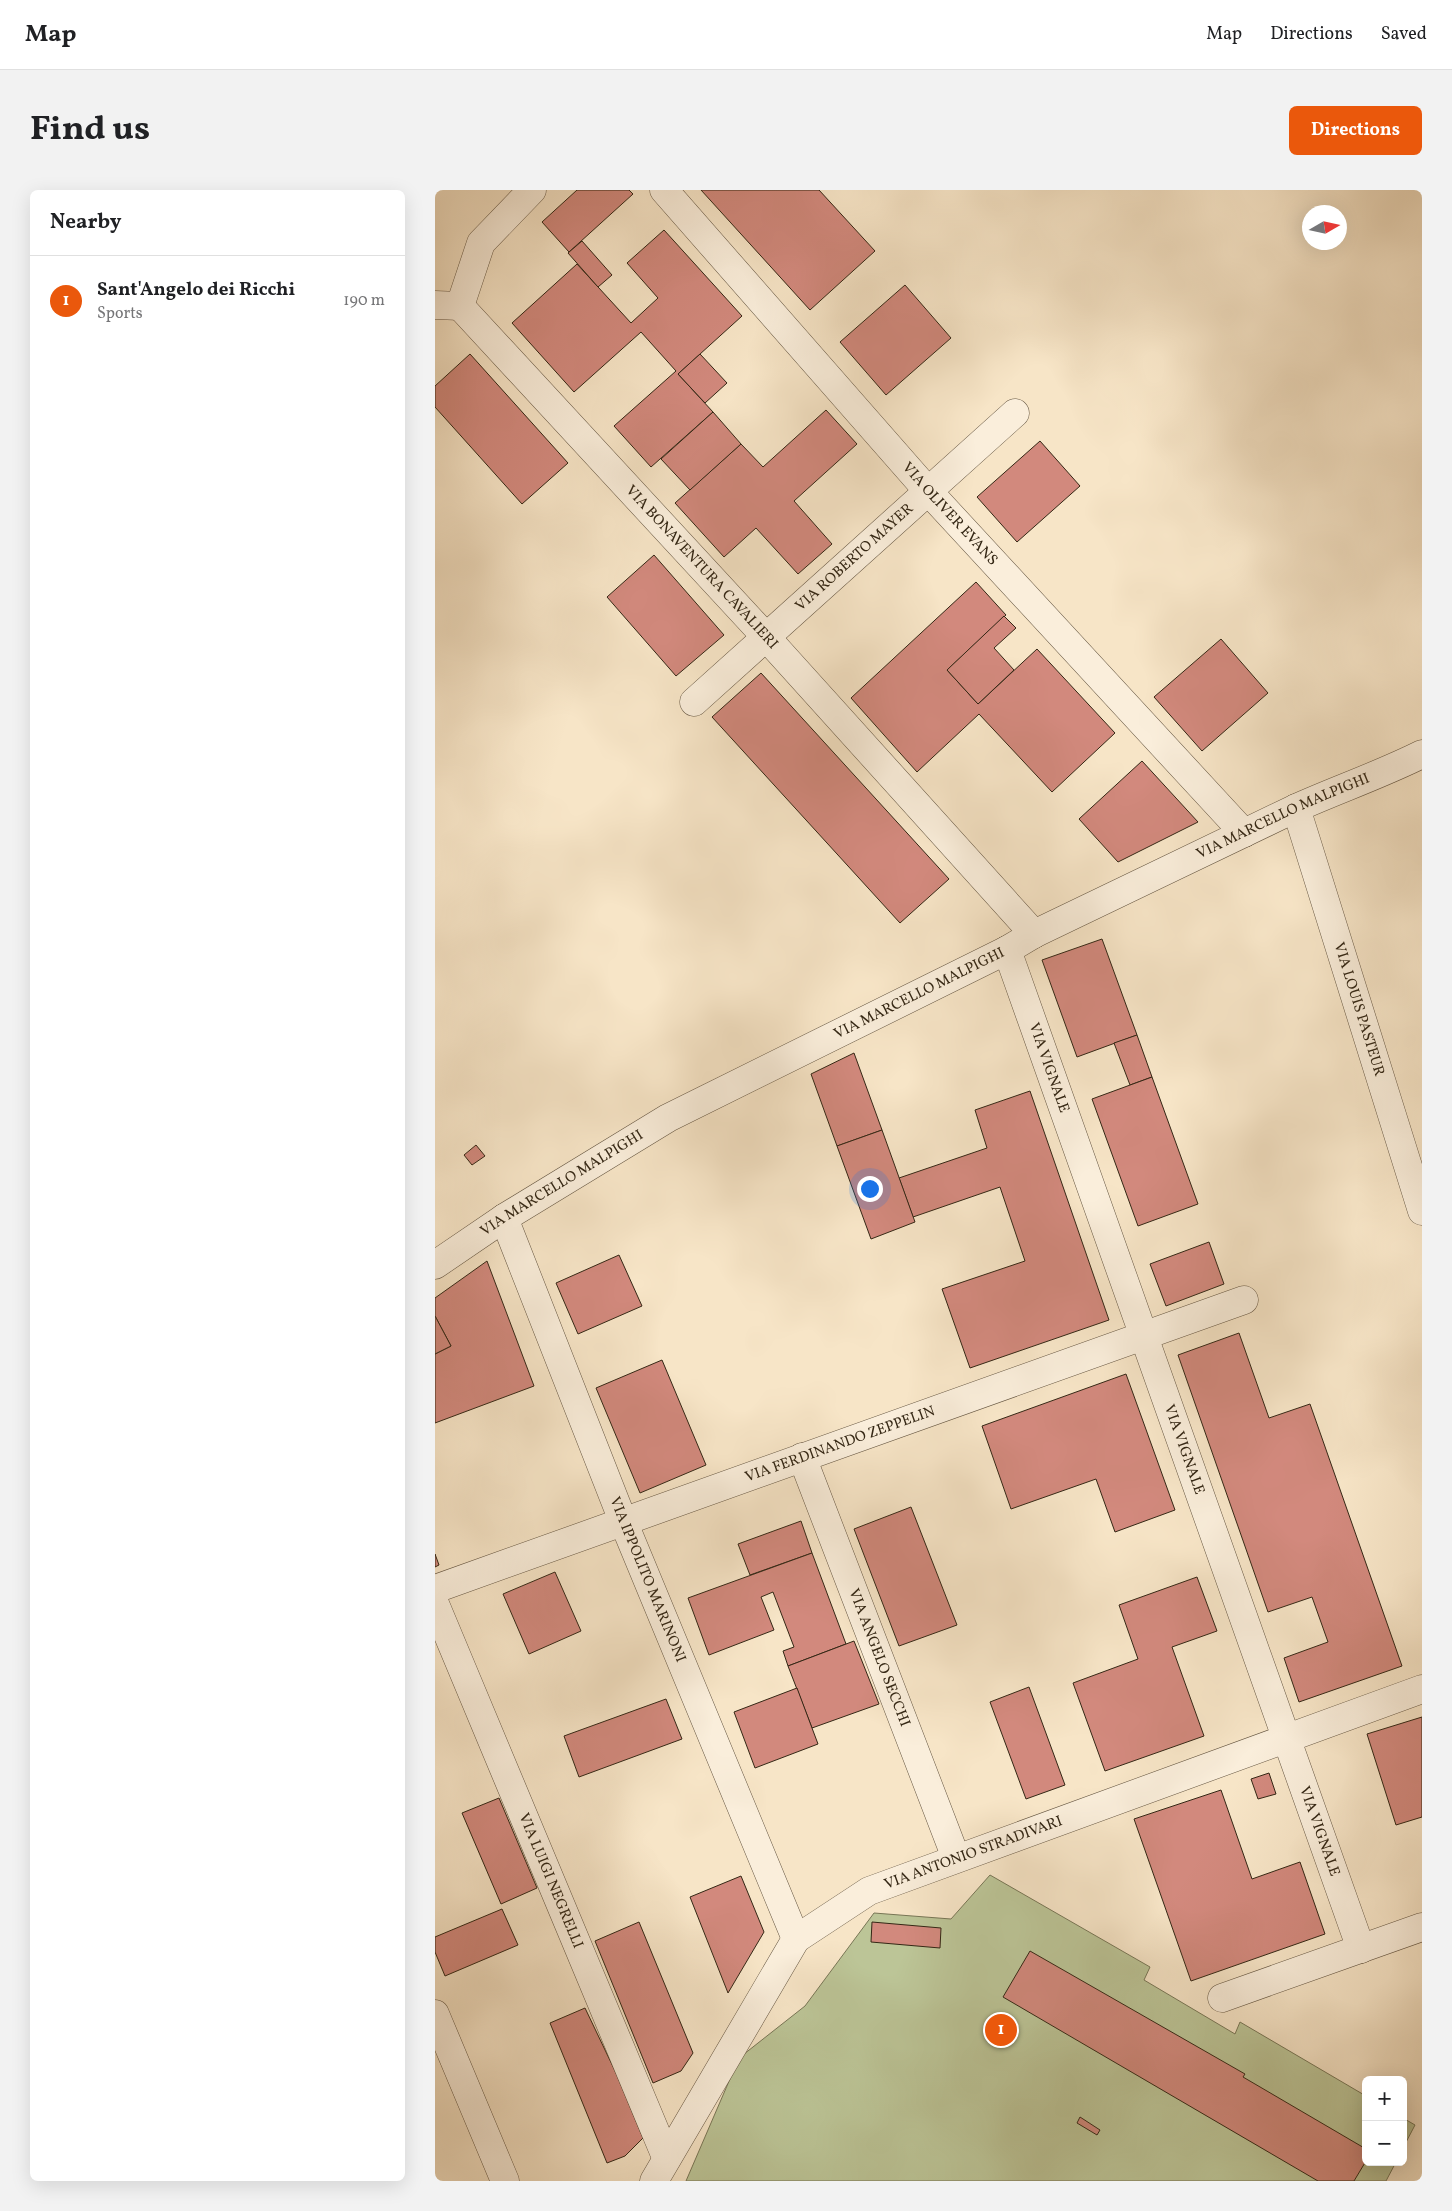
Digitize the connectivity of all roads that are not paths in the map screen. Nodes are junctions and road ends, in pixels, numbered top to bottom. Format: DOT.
graph roads {
  1 [pos="531,190"];
  2 [pos="664,190"];
  3 [pos="448,305"];
  4 [pos="1015,413"];
  5 [pos="928,491"];
  6 [pos="766,637"];
  7 [pos="694,702"];
  8 [pos="1422,754"];
  9 [pos="1296,808"];
  10 [pos="1244,833"];
  11 [pos="1035,934"];
  12 [pos="1007,950"];
  13 [pos="1422,1211"];
  14 [pos="503,1218"];
  15 [pos="435,1265"];
  16 [pos="1244,1300"];
  17 [pos="1144,1334"];
  18 [pos="802,1457"];
  19 [pos="623,1521"];
  20 [pos="435,1589"];
  21 [pos="435,1604"];
  22 [pos="1422,1689"];
  23 [pos="1286,1738"];
  24 [pos="956,1858"];
  25 [pos="1422,1928"];
  26 [pos="796,1940"];
  27 [pos="1361,1949"];
  28 [pos="1222,1998"];
  29 [pos="435,2014"];
  30 [pos="666,2157"];
  31 [pos="505,2181"];
  32 [pos="654,2181"];
  1 -- 3 [label="street, VIA BONAVENTURA CAVALIERI"];
  2 -- 5 [label="street, VIA OLIVER EVANS"];
  3 -- 6 [label="street, VIA BONAVENTURA CAVALIERI"];
  4 -- 5 [label="street, VIA ROBERTO MAYER"];
  5 -- 6 [label="street, VIA ROBERTO MAYER"];
  5 -- 10 [label="street, VIA OLIVER EVANS"];
  6 -- 7 [label="street, VIA ROBERTO MAYER"];
  6 -- 11 [label="street, VIA BONAVENTURA CAVALIERI"];
  8 -- 9 [label="street, VIA MARCELLO MALPIGHI"];
  9 -- 10 [label="street, VIA MARCELLO MALPIGHI"];
  9 -- 13 [label="street, VIA LOUIS PASTEUR"];
  10 -- 11 [label="street, VIA MARCELLO MALPIGHI"];
  11 -- 12 [label="street, VIA MARCELLO MALPIGHI"];
  12 -- 14 [label="street, VIA MARCELLO MALPIGHI"];
  12 -- 17 [label="street, VIA VIGNALE"];
  14 -- 15 [label="street, VIA MARCELLO MALPIGHI"];
  14 -- 19 [label="street, VIA IPPOLITO MARINONI"];
  16 -- 17 [label="street, VIA FERDINANDO ZEPPELIN"];
  17 -- 18 [label="street, VIA FERDINANDO ZEPPELIN"];
  17 -- 23 [label="street, VIA VIGNALE"];
  18 -- 19 [label="street, VIA FERDINANDO ZEPPELIN"];
  18 -- 24 [label="street, VIA ANGELO SECCHI"];
  19 -- 20 [label="street, VIA FERDINANDO ZEPPELIN"];
  19 -- 26 [label="street, VIA IPPOLITO MARINONI"];
  21 -- 30 [label="street, VIA LUIGI NEGRELLI"];
  22 -- 23 [label="street, VIA ANTONIO STRADIVARI"];
  23 -- 24 [label="street, VIA ANTONIO STRADIVARI"];
  23 -- 27 [label="street, VIA VIGNALE"];
  24 -- 26 [label="street, VIA ANTONIO STRADIVARI"];
  25 -- 27 [label="street"];
  26 -- 30 [label="street, VIA ANTONIO STRADIVARI"];
  27 -- 28 [label="street"];
  29 -- 31 [label="street"];
  30 -- 32 [label="street, VIA ANTONIO STRADIVARI"];
}
